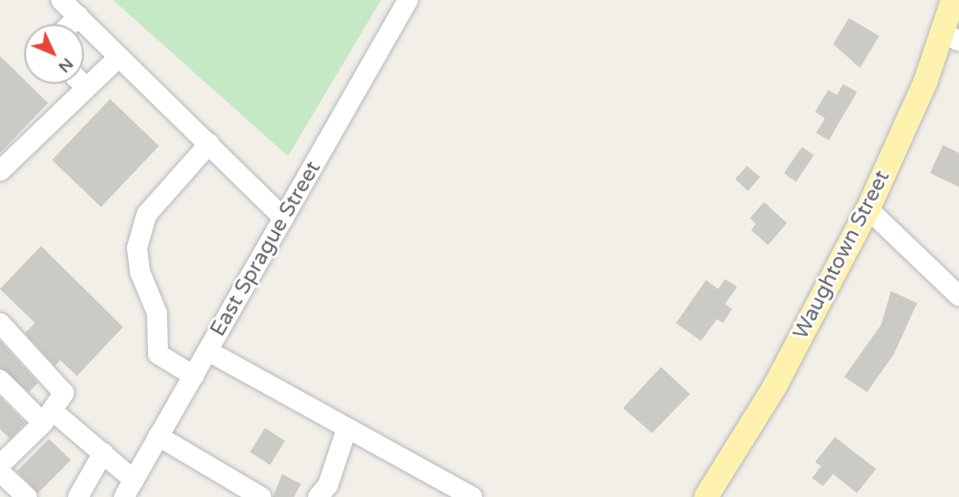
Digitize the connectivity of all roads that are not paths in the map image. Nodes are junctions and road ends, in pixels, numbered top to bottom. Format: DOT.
graph roads {
  1 [pos="61,0"];
  2 [pos="408,0"];
  3 [pos="953,0"];
  4 [pos="78,16"];
  5 [pos="70,24"];
  6 [pos="950,37"];
  7 [pos="119,57"];
  8 [pos="82,84"];
  9 [pos="86,88"];
  10 [pos="208,144"];
  11 [pos="0,171"];
  12 [pos="868,209"];
  13 [pos="284,218"];
  14 [pos="959,296"];
  15 [pos="0,323"];
  16 [pos="208,351"];
  17 [pos="194,376"];
  18 [pos="0,380"];
  19 [pos="48,417"];
  20 [pos="347,428"];
  21 [pos="158,436"];
  22 [pos="103,453"];
  23 [pos="0,465"];
  24 [pos="0,472"];
  25 [pos="129,488"];
  26 [pos="27,497"];
  27 [pos="78,497"];
  28 [pos="261,497"];
  29 [pos="318,497"];
  30 [pos="472,497"];
  31 [pos="706,497"];
  1 -- 4 [label="street"];
  2 -- 13 [label="street, East Sprague Street"];
  3 -- 6 [label="main road, Waughtown Street"];
  4 -- 5 [label="street"];
  4 -- 7 [label="street"];
  6 -- 12 [label="main road, Waughtown Street"];
  7 -- 9 [label="street"];
  7 -- 10 [label="street"];
  8 -- 9 [label="street"];
  9 -- 11 [label="street"];
  10 -- 13 [label="street"];
  10 -- 17 [label="street"];
  12 -- 14 [label="street"];
  12 -- 31 [label="main road, Waughtown Street"];
  13 -- 16 [label="street, East Sprague Street"];
  15 -- 19 [label="street"];
  16 -- 17 [label="street, East Sprague Street"];
  16 -- 20 [label="street"];
  17 -- 21 [label="street, East Sprague Street"];
  18 -- 19 [label="street"];
  19 -- 22 [label="street"];
  19 -- 23 [label="street"];
  20 -- 29 [label="street"];
  20 -- 30 [label="street"];
  21 -- 25 [label="street, East Sprague Street"];
  21 -- 28 [label="street"];
  22 -- 25 [label="street"];
  22 -- 27 [label="street"];
  24 -- 26 [label="street"];
}
